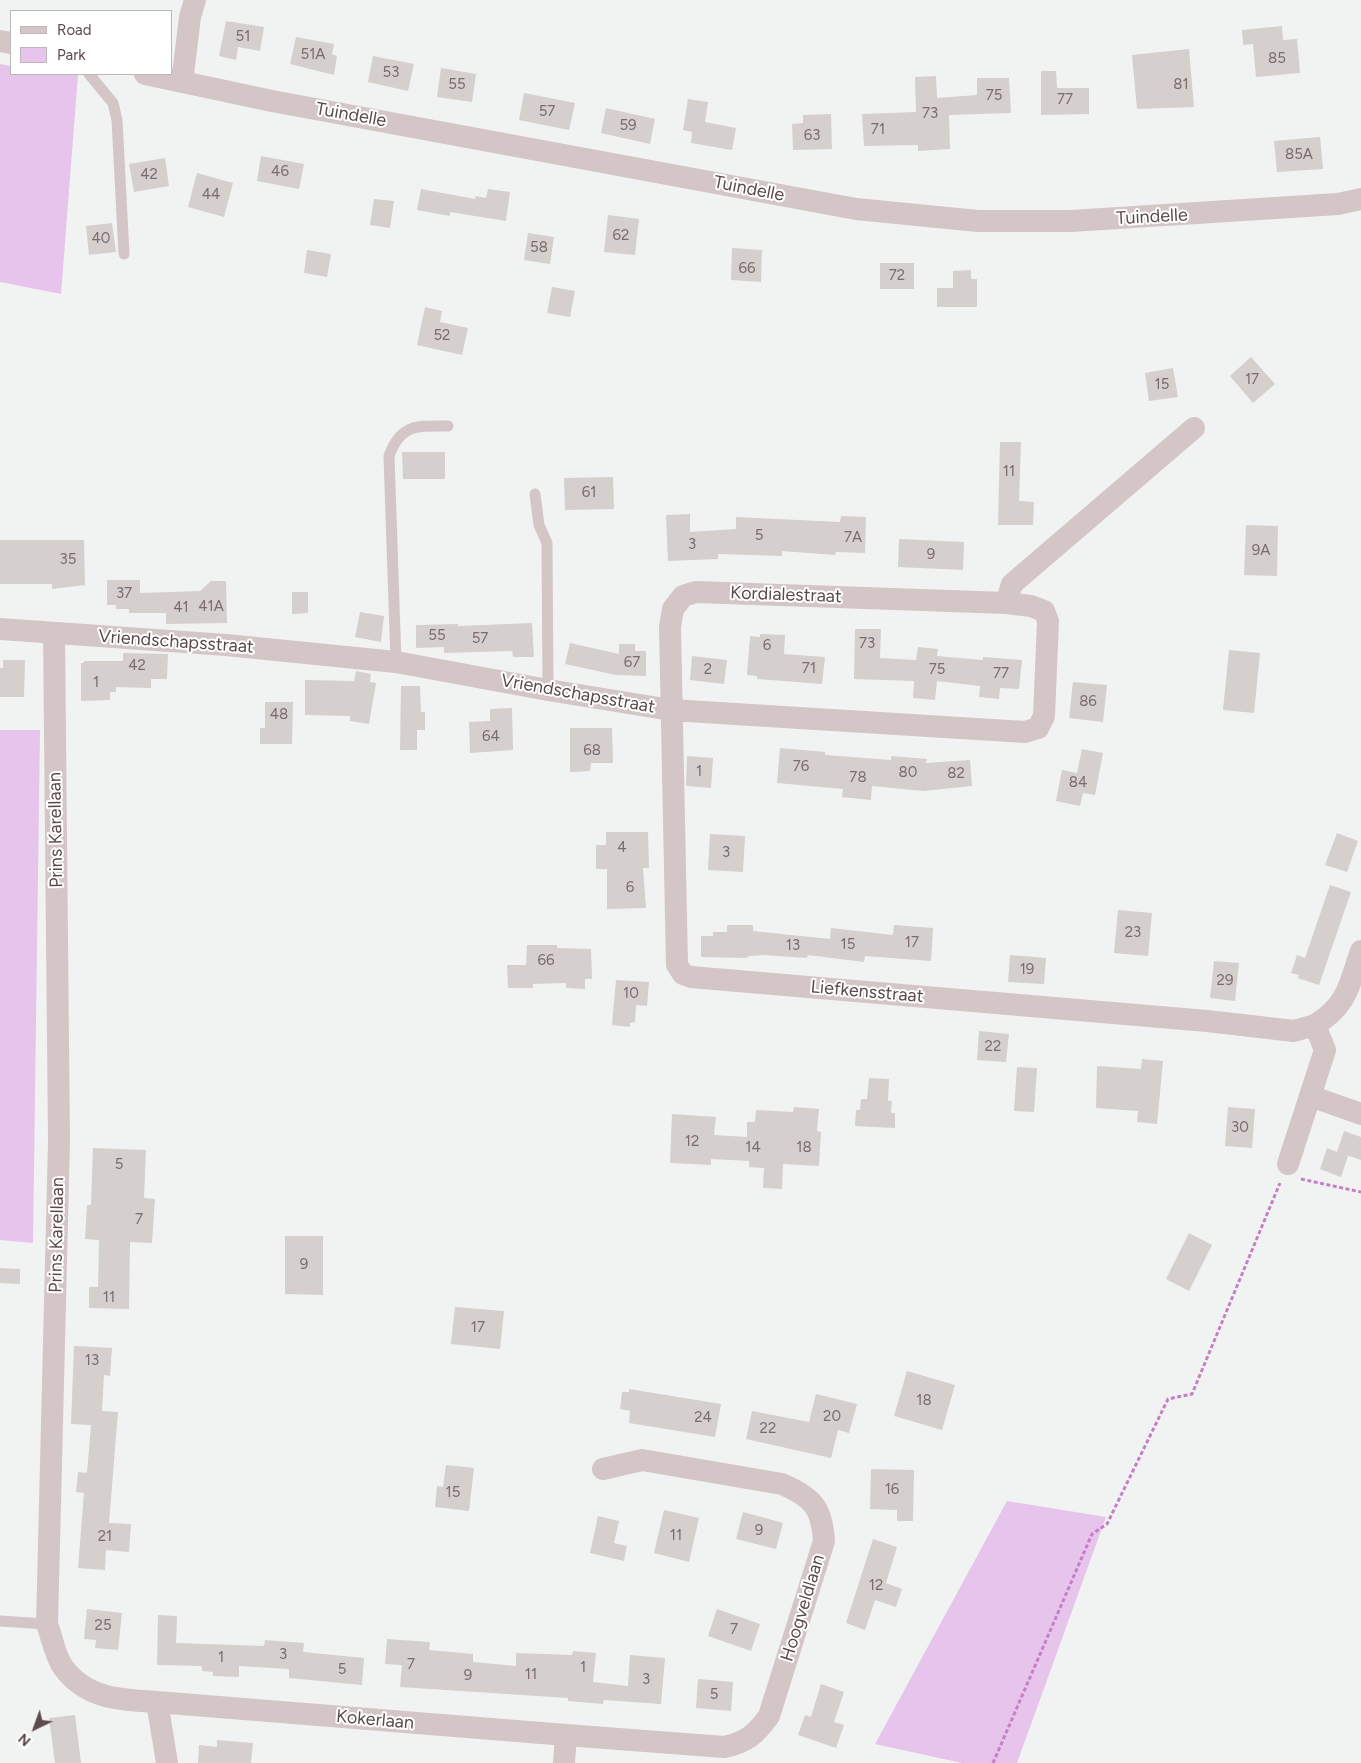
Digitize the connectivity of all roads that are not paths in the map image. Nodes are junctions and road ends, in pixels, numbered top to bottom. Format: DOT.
graph roads {
  1 [pos="195,0"];
  2 [pos="90,75"];
  3 [pos="150,75"];
  4 [pos="182,82"];
  5 [pos="1361,199"];
  6 [pos="124,254"];
  7 [pos="448,426"];
  8 [pos="1194,428"];
  9 [pos="535,494"];
  10 [pos="1006,603"];
  11 [pos="1044,611"];
  12 [pos="0,629"];
  13 [pos="54,633"];
  14 [pos="396,662"];
  15 [pos="548,690"];
  16 [pos="670,710"];
  17 [pos="1361,951"];
  18 [pos="1315,1025"];
  19 [pos="1310,1096"];
  20 [pos="1361,1114"];
  21 [pos="1288,1164"];
  22 [pos="603,1469"];
  23 [pos="0,1621"];
  24 [pos="47,1624"];
  25 [pos="157,1702"];
  26 [pos="566,1735"];
  27 [pos="167,1763"];
  28 [pos="564,1763"];
  1 -- 4 [label="street"];
  2 -- 6 [label="lane"];
  3 -- 4 [label="street, Tuindelle"];
  4 -- 5 [label="street, Tuindelle"];
  7 -- 14 [label="lane"];
  8 -- 10 [label="street"];
  9 -- 15 [label="lane"];
  10 -- 11 [label="street, Kordialestraat"];
  10 -- 16 [label="street, Kordialestraat"];
  11 -- 16 [label="street, Vriendschapsstraat"];
  12 -- 13 [label="street, Vriendschapsstraat"];
  13 -- 14 [label="street, Vriendschapsstraat"];
  13 -- 24 [label="street, Prins Karellaan"];
  14 -- 15 [label="street, Vriendschapsstraat"];
  15 -- 16 [label="street, Vriendschapsstraat"];
  16 -- 18 [label="street, Liefkensstraat"];
  17 -- 18 [label="street"];
  18 -- 19 [label="street"];
  19 -- 20 [label="street"];
  19 -- 21 [label="street"];
  22 -- 26 [label="street, Hoogveldlaan"];
  23 -- 24 [label="lane"];
  24 -- 25 [label="street, Prins Karellaan"];
  25 -- 26 [label="street, Kokerlaan"];
  25 -- 27 [label="street"];
  26 -- 28 [label="street"];
}
